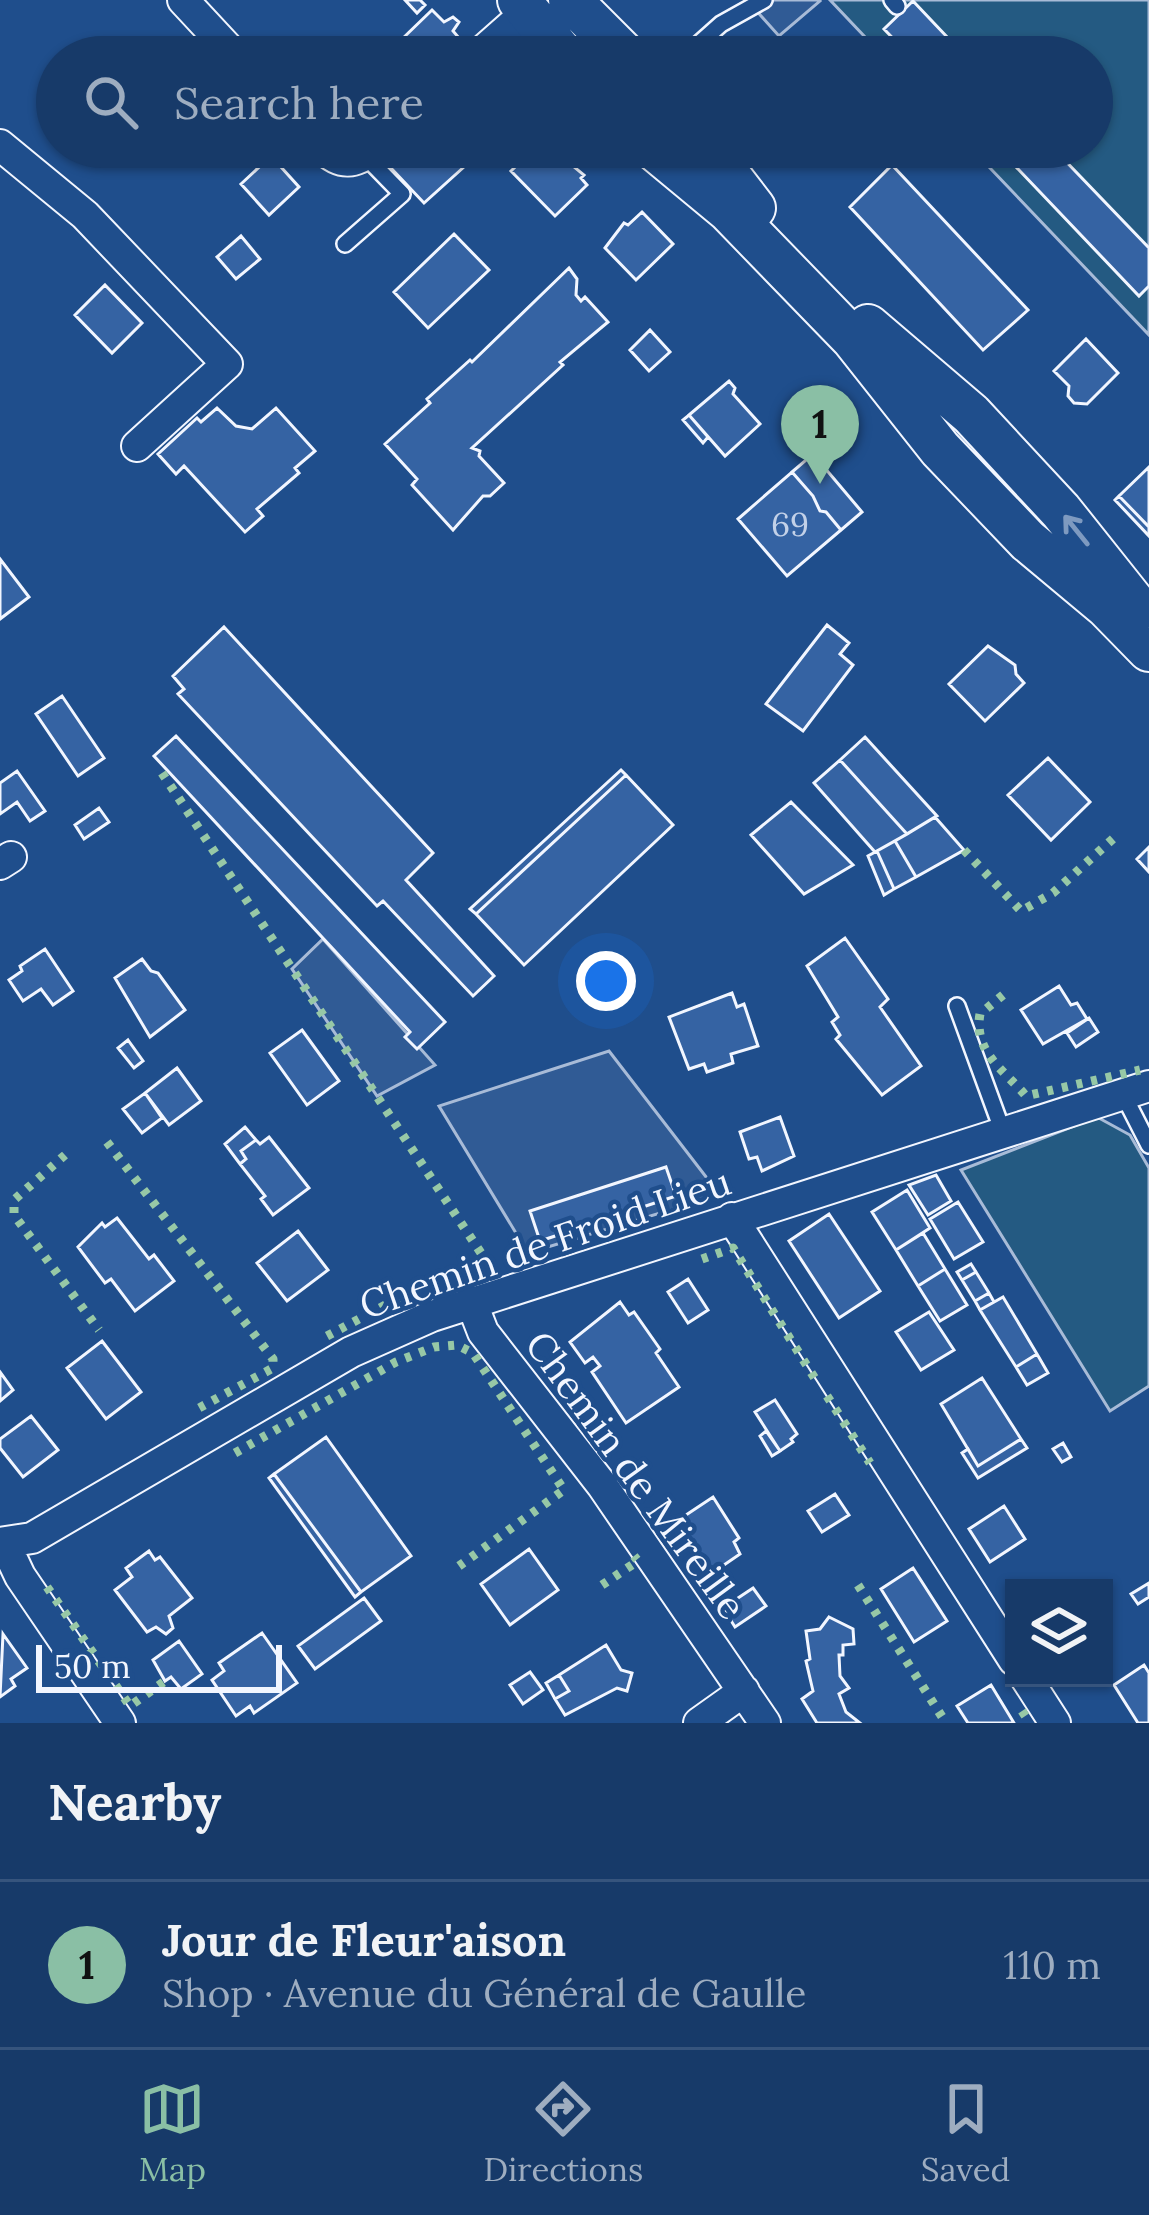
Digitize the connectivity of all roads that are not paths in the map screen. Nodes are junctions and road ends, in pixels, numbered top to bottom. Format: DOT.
graph roads {
  1 [pos="183,0"];
  2 [pos="571,0"];
  3 [pos="764,0"];
  4 [pos="523,6"];
  5 [pos="216,36"];
  6 [pos="495,36"];
  7 [pos="548,36"];
  8 [pos="597,36"];
  9 [pos="708,36"];
  10 [pos="0,145"];
  11 [pos="382,168"];
  12 [pos="677,168"];
  13 [pos="723,168"];
  14 [pos="345,244"];
  15 [pos="995,439"];
  16 [pos="137,446"];
  17 [pos="962,471"];
  18 [pos="1039,486"];
  19 [pos="1006,518"];
  20 [pos="1149,622"];
  21 [pos="1149,650"];
  22 [pos="957,1006"];
  23 [pos="1136,1090"];
  24 [pos="1003,1132"];
  25 [pos="1149,1145"];
  26 [pos="732,1218"];
  27 [pos="471,1301"];
  28 [pos="2,1546"];
  29 [pos="1005,1646"];
  30 [pos="1032,1687"];
  31 [pos="744,1691"];
  32 [pos="120,1723"];
  33 [pos="698,1723"];
  34 [pos="765,1723"];
  35 [pos="1055,1723"];
  1 -- 5 [label="street"];
  2 -- 8 [label="main road"];
  3 -- 9 [label="lane"];
  4 -- 6 [label="street"];
  4 -- 7 [label="main road"];
  10 -- 16 [label="street"];
  11 -- 14 [label="lane"];
  12 -- 17 [label="main road"];
  13 -- 15 [label="main road"];
  15 -- 17 [label="main road"];
  15 -- 18 [label="main road"];
  17 -- 19 [label="main road"];
  18 -- 19 [label="main road"];
  20 -- 18 [label="main road, one-way"];
  19 -- 21 [label="main road"];
  22 -- 24 [label="lane"];
  23 -- 24 [label="street, Chemin de Froid Lieu"];
  23 -- 25 [label="lane"];
  24 -- 26 [label="street, Chemin de Froid Lieu"];
  26 -- 27 [label="street, Chemin de Froid Lieu"];
  26 -- 29 [label="street"];
  27 -- 28 [label="street, Chemin de Froid Lieu"];
  27 -- 31 [label="street, Chemin de Mireille"];
  28 -- 32 [label="street"];
  30 -- 35 [label="street"];
  31 -- 33 [label="street"];
  31 -- 34 [label="street, Chemin de Mireille"];
}
